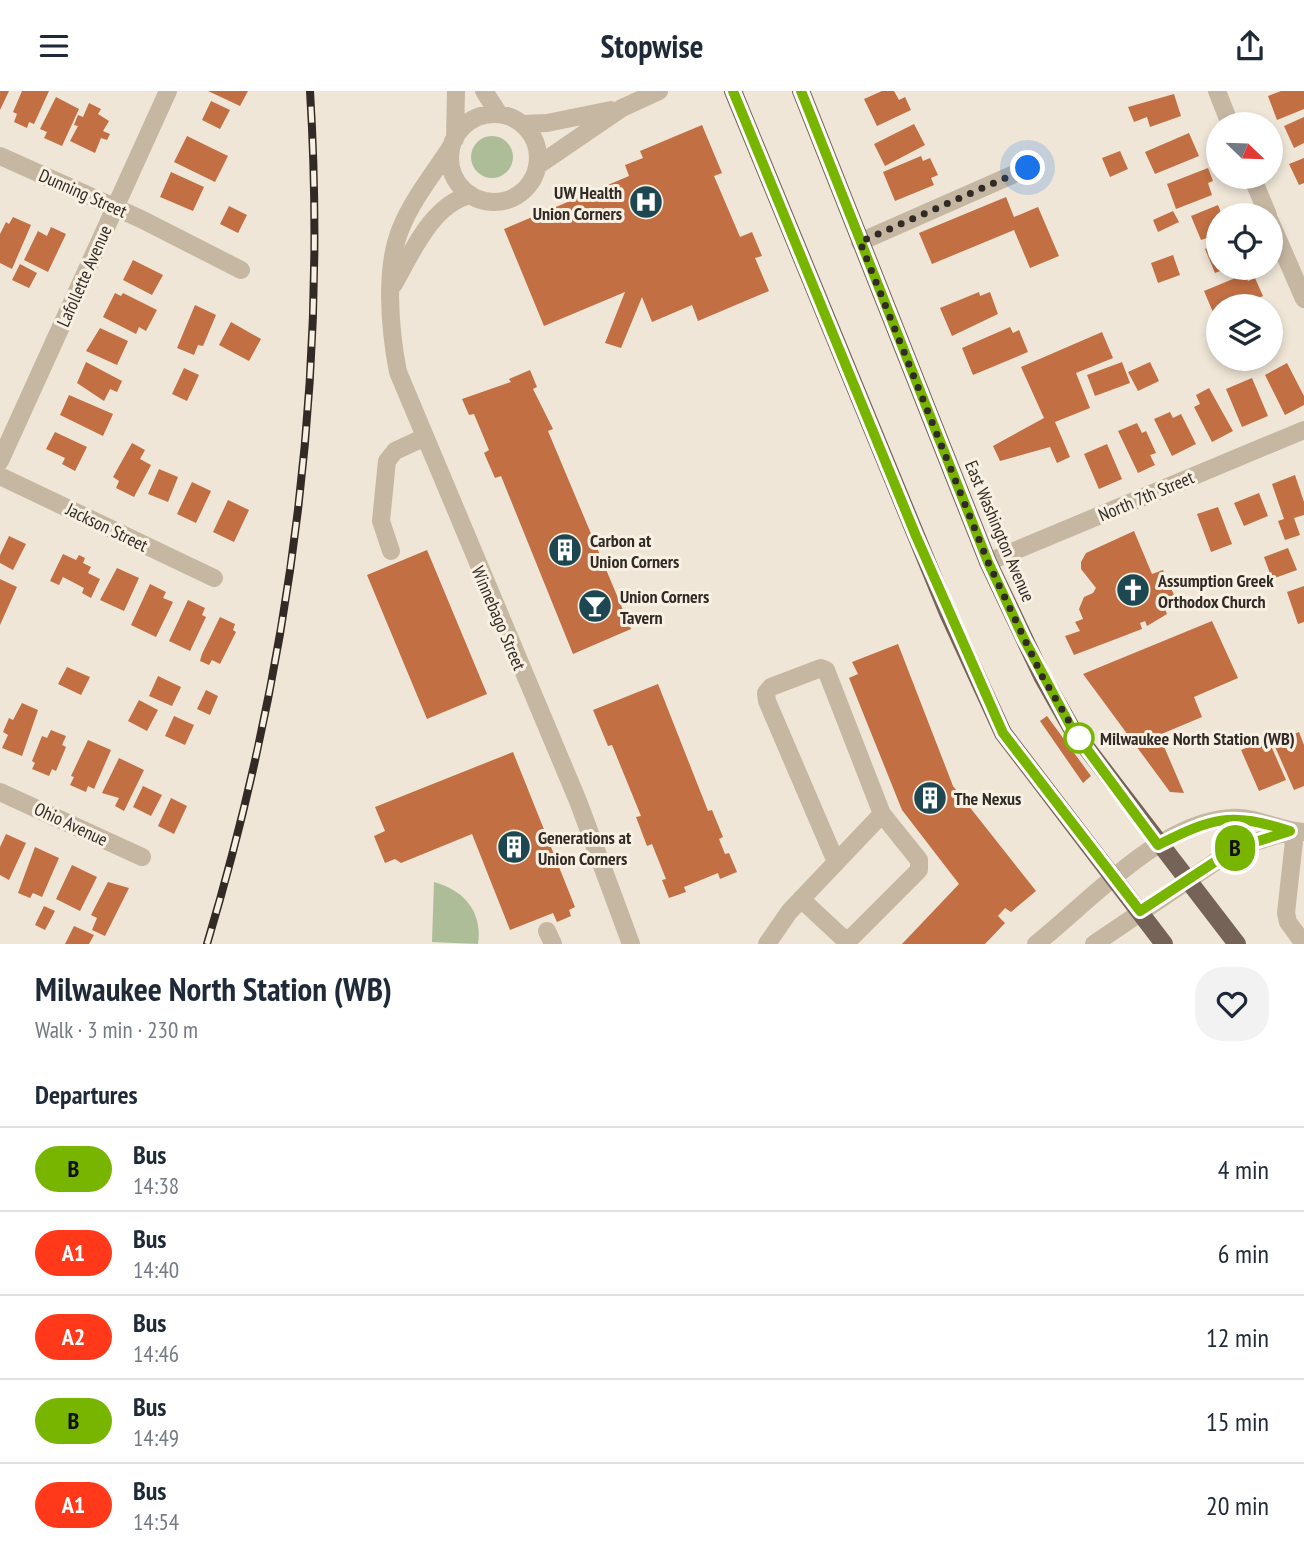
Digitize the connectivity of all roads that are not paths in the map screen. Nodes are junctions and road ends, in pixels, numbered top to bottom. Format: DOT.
graph roads {
  1 [pos="168,91"];
  2 [pos="456,91"];
  3 [pos="484,91"];
  4 [pos="659,91"];
  5 [pos="733,91"];
  6 [pos="801,91"];
  7 [pos="1217,91"];
  8 [pos="622,108"];
  9 [pos="1225,112"];
  10 [pos="499,114"];
  11 [pos="523,124"];
  12 [pos="454,142"];
  13 [pos="0,156"];
  14 [pos="537,166"];
  15 [pos="1028,168"];
  16 [pos="471,195"];
  17 [pos="115,208"];
  18 [pos="860,242"];
  19 [pos="1283,251"];
  20 [pos="241,270"];
  21 [pos="392,287"];
  22 [pos="1304,299"];
  23 [pos="1304,431"];
  24 [pos="423,438"];
  25 [pos="0,461"];
  26 [pos="0,476"];
  27 [pos="391,551"];
  28 [pos="988,562"];
  29 [pos="214,578"];
  30 [pos="0,792"];
  31 [pos="882,814"];
  32 [pos="1297,832"];
  33 [pos="1158,845"];
  34 [pos="142,857"];
  35 [pos="836,862"];
  36 [pos="1114,879"];
  37 [pos="1189,881"];
  38 [pos="801,899"];
  39 [pos="1140,911"];
  40 [pos="631,944"];
  41 [pos="767,944"];
  42 [pos="1036,944"];
  43 [pos="1094,944"];
  44 [pos="1164,944"];
  45 [pos="1237,944"];
  46 [pos="1304,944"];
  1 -- 17 [label="street, Lafollette Avenue"];
  2 -- 12 [label="street"];
  3 -- 10 [label="street"];
  4 -- 8 [label="street"];
  5 -- 36 [label="main road"];
  6 -- 18 [label="main road, East Washington Avenue"];
  7 -- 9 [label="street"];
  8 -- 11 [label="street"];
  8 -- 14 [label="street"];
  10 -- 11 [label="street"];
  10 -- 12 [label="street"];
  11 -- 14 [label="street"];
  12 -- 16 [label="street"];
  12 -- 21 [label="street, Winnebago Street"];
  13 -- 17 [label="street, Dunning Street"];
  14 -- 16 [label="street"];
  15 -- 18 [label="street"];
  16 -- 21 [label="street"];
  17 -- 20 [label="street, Dunning Street"];
  17 -- 25 [label="street, Lafollette Avenue"];
  18 -- 28 [label="main road, East Washington Avenue"];
  19 -- 22 [label="street"];
  21 -- 24 [label="street, Winnebago Street"];
  23 -- 28 [label="street, North 7th Street"];
  24 -- 27 [label="street"];
  24 -- 40 [label="street, Winnebago Street"];
  26 -- 29 [label="street, Jackson Street"];
  28 -- 33 [label="main road, East Washington Avenue"];
  30 -- 34 [label="street, Ohio Avenue"];
  31 -- 35 [label="street"];
  31 -- 35 [label="street"];
  31 -- 38 [label="street"];
  32 -- 33 [label="street"];
  32 -- 37 [label="street"];
  32 -- 46 [label="street"];
  33 -- 36 [label="street"];
  33 -- 37 [label="main road, East Washington Avenue"];
  35 -- 38 [label="street"];
  36 -- 39 [label="main road"];
  36 -- 42 [label="street"];
  37 -- 39 [label="street"];
  37 -- 45 [label="main road, East Washington Avenue"];
  38 -- 41 [label="street"];
  39 -- 43 [label="street"];
  39 -- 44 [label="main road"];
}
